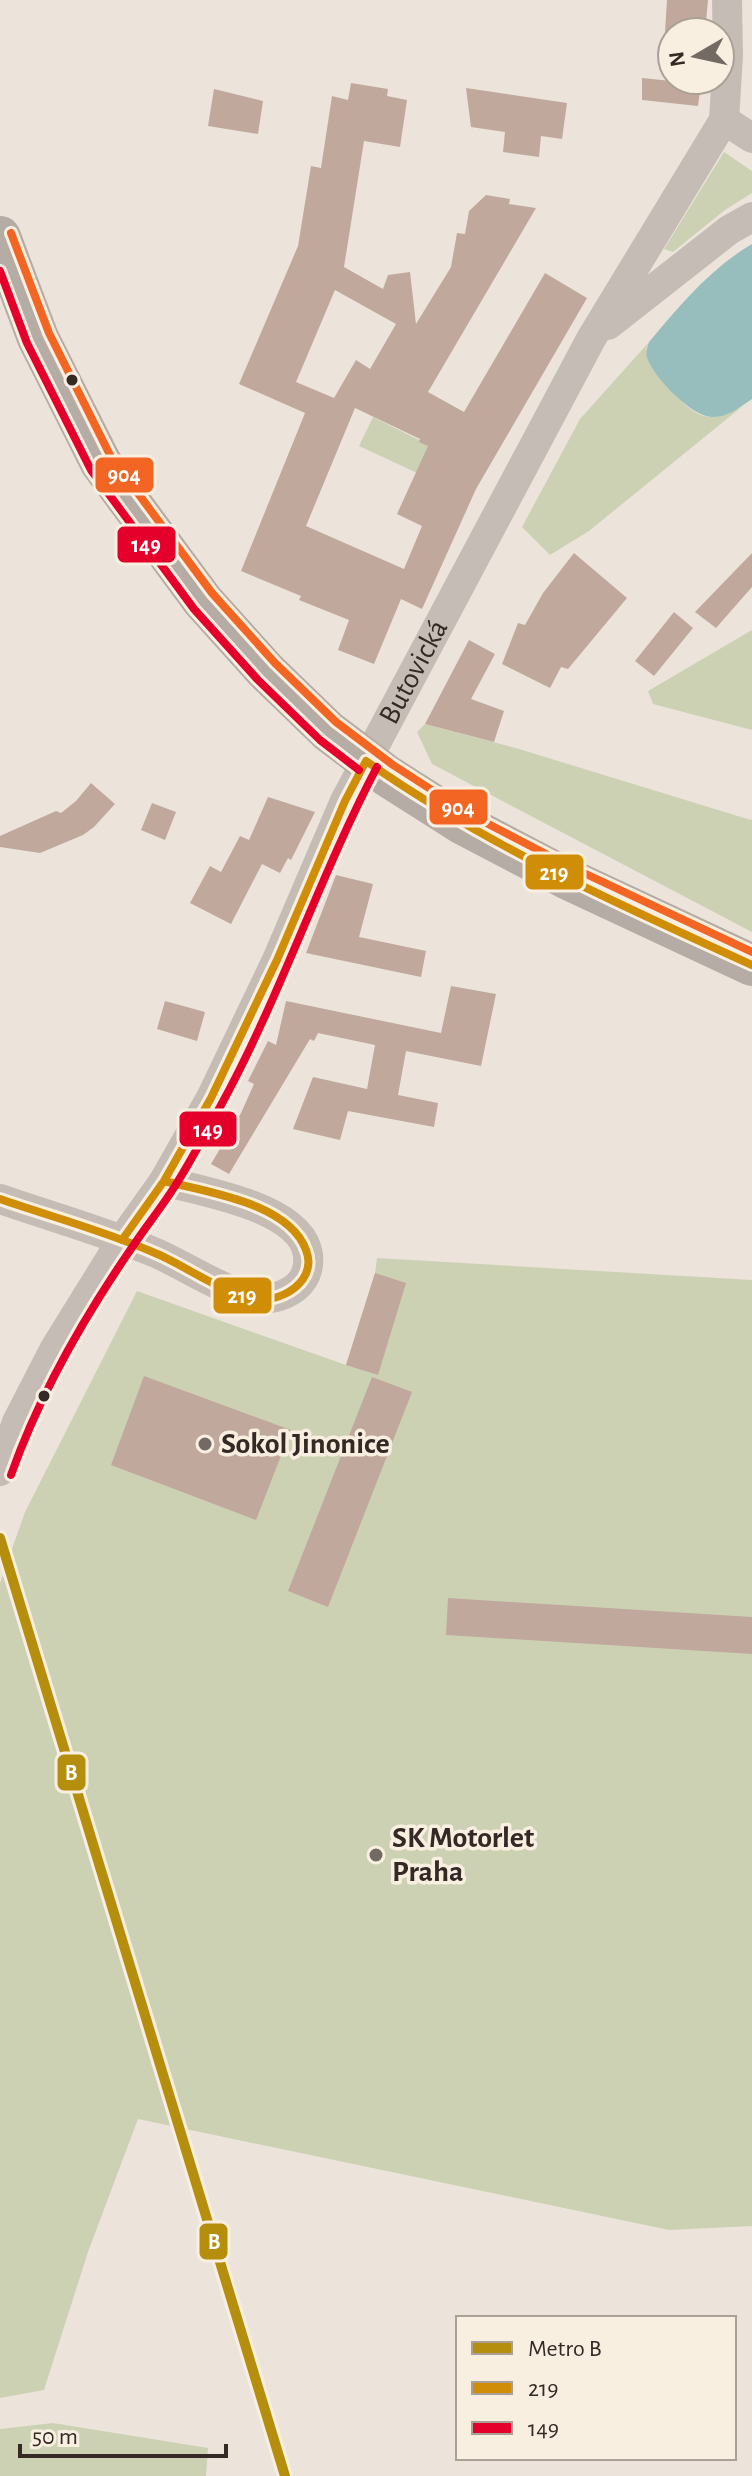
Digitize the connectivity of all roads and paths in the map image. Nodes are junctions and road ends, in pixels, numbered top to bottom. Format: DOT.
graph roads {
  1 [pos="727,0"];
  2 [pos="724,120"];
  3 [pos="752,138"];
  4 [pos="752,217"];
  5 [pos="0,237"];
  6 [pos="591,339"];
  7 [pos="366,761"];
  8 [pos="752,965"];
  9 [pos="164,1181"];
  10 [pos="0,1199"];
  11 [pos="122,1240"];
  12 [pos="0,1471"];
  1 -- 2 [label="street, Butovická"];
  2 -- 3 [label="street"];
  2 -- 6 [label="street, Butovická"];
  4 -- 6 [label="street, Butovická"];
  5 -- 7 [label="main road"];
  6 -- 7 [label="street, Butovická"];
  7 -- 8 [label="main road"];
  7 -- 9 [label="street, Butovická"];
  9 -- 11 [label="street, Butovická"];
  9 -- 11 [label="street"];
  10 -- 11 [label="street"];
  11 -- 12 [label="street, Butovická"];
}
